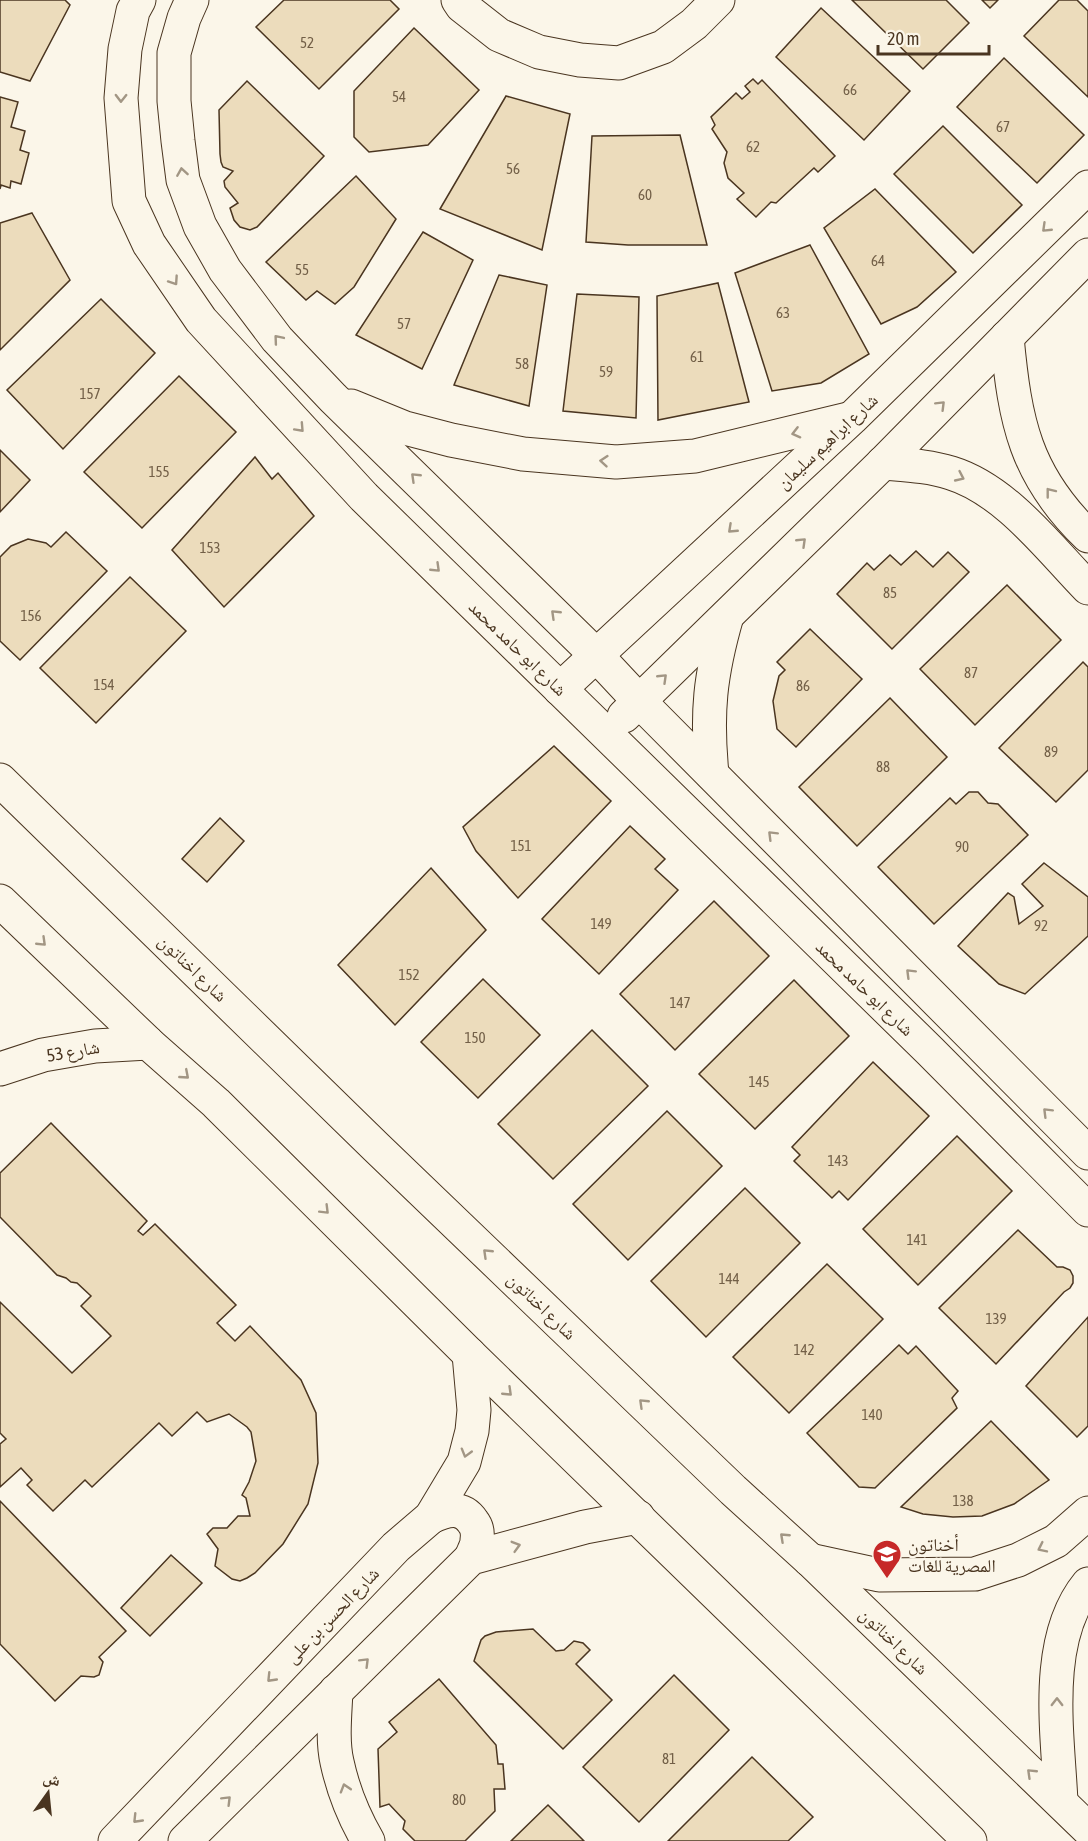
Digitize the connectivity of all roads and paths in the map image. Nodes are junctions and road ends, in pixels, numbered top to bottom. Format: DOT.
graph roads {
  1 [pos="139,0"];
  2 [pos="192,0"];
  3 [pos="458,0"];
  4 [pos="718,0"];
  5 [pos="125,49"];
  6 [pos="174,53"];
  7 [pos="1088,187"];
  8 [pos="1088,255"];
  9 [pos="1008,337"];
  10 [pos="333,399"];
  11 [pos="852,418"];
  12 [pos="883,463"];
  13 [pos="1088,536"];
  14 [pos="1088,588"];
  15 [pos="727,615"];
  16 [pos="596,655"];
  17 [pos="560,689"];
  18 [pos="639,701"];
  19 [pos="606,734"];
  20 [pos="712,774"];
  21 [pos="0,780"];
  22 [pos="0,902"];
  23 [pos="148,1043"];
  24 [pos="0,1068"];
  25 [pos="1088,1154"];
  26 [pos="1088,1210"];
  27 [pos="469,1354"];
  28 [pos="1088,1513"];
  29 [pos="430,1517"];
  30 [pos="638,1517"];
  31 [pos="471,1558"];
  32 [pos="810,1560"];
  33 [pos="1088,1584"];
  34 [pos="336,1691"];
  35 [pos="1061,1802"];
  36 [pos="1088,1829"];
  37 [pos="116,1841"];
  38 [pos="185,1841"];
  39 [pos="368,1841"];
  40 [pos="970,1841"];
  1 -- 5 [label="street, شارع ابو حامد محمد"];
  2 -- 6 [label="street"];
  3 -- 4 [label="street"];
  5 -- 6 [label="street"];
  5 -- 17 [label="street, شارع ابو حامد محمد, one-way"];
  10 -- 6 [label="street, one-way"];
  7 -- 11 [label="street, شارع ابراهيم سليمان, one-way"];
  8 -- 9 [label="street"];
  12 -- 9 [label="street, one-way"];
  13 -- 9 [label="street, one-way"];
  11 -- 10 [label="street, one-way"];
  16 -- 10 [label="street, one-way"];
  11 -- 16 [label="street, شارع ابراهيم سليمان, one-way"];
  12 -- 14 [label="street, one-way"];
  15 -- 12 [label="street, one-way"];
  18 -- 15 [label="street, one-way"];
  15 -- 20 [label="street"];
  16 -- 17 [label="street, شارع ابراهيم سليمان"];
  16 -- 18 [label="street"];
  17 -- 19 [label="street, شارع ابو حامد محمد"];
  18 -- 19 [label="street"];
  18 -- 20 [label="street"];
  19 -- 26 [label="street, شارع ابو حامد محمد"];
  25 -- 20 [label="street, one-way"];
  32 -- 21 [label="street, شارع اخناتون, one-way"];
  22 -- 23 [label="street, one-way"];
  23 -- 24 [label="street, شارع 53"];
  23 -- 27 [label="street, one-way"];
  27 -- 29 [label="street, شارع الحسن بن على, one-way"];
  27 -- 30 [label="street, one-way"];
  28 -- 32 [label="street, one-way"];
  29 -- 31 [label="street"];
  29 -- 37 [label="street, شارع الحسن بن على, one-way"];
  31 -- 30 [label="street, one-way"];
  30 -- 40 [label="street"];
  34 -- 31 [label="street, one-way"];
  35 -- 32 [label="street, شارع اخناتون, one-way"];
  35 -- 33 [label="street, one-way"];
  38 -- 34 [label="street, one-way"];
  39 -- 34 [label="street, one-way"];
  35 -- 36 [label="street, شارع اخناتون"];
}
